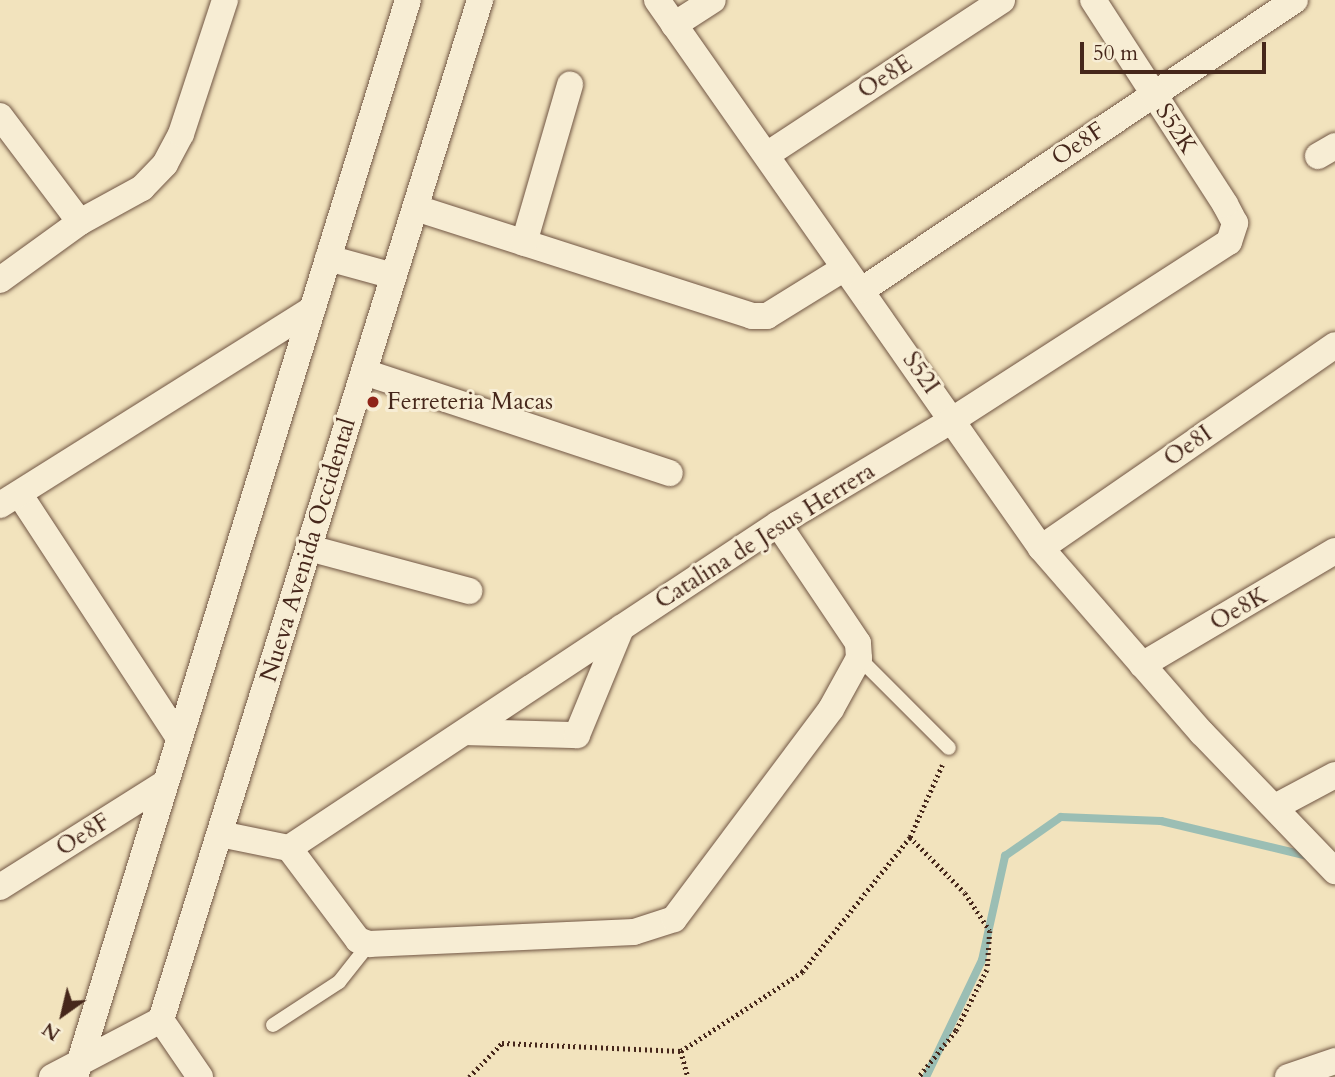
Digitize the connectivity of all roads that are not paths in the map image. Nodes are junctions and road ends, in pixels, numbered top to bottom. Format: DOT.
graph roads {
  1 [pos="225,0"];
  2 [pos="408,0"];
  3 [pos="480,0"];
  4 [pos="657,0"];
  5 [pos="713,0"];
  6 [pos="1002,0"];
  7 [pos="1093,0"];
  8 [pos="1295,0"];
  9 [pos="674,25"];
  10 [pos="570,85"];
  11 [pos="1152,94"];
  12 [pos="0,116"];
  13 [pos="768,154"];
  14 [pos="416,208"];
  15 [pos="80,222"];
  16 [pos="1235,223"];
  17 [pos="524,243"];
  18 [pos="328,258"];
  19 [pos="843,269"];
  20 [pos="394,276"];
  21 [pos="0,280"];
  22 [pos="862,290"];
  23 [pos="312,309"];
  24 [pos="1332,353"];
  25 [pos="364,372"];
  26 [pos="954,419"];
  27 [pos="670,473"];
  28 [pos="10,500"];
  29 [pos="778,524"];
  30 [pos="309,548"];
  31 [pos="1041,548"];
  32 [pos="1335,551"];
  33 [pos="469,591"];
  34 [pos="621,628"];
  35 [pos="859,658"];
  36 [pos="1142,665"];
  37 [pos="467,732"];
  38 [pos="179,738"];
  39 [pos="949,748"];
  40 [pos="1335,775"];
  41 [pos="165,783"];
  42 [pos="1275,807"];
  43 [pos="220,834"];
  44 [pos="289,848"];
  45 [pos="1335,871"];
  46 [pos="0,887"];
  47 [pos="369,944"];
  48 [pos="157,1022"];
  49 [pos="273,1025"];
  50 [pos="1335,1061"];
  51 [pos="85,1062"];
  52 [pos="51,1077"];
  53 [pos="200,1077"];
  54 [pos="1289,1077"];
  1 -- 15 [label="street"];
  2 -- 18 [label="street"];
  3 -- 14 [label="street, Nueva Avenida Occidental"];
  4 -- 9 [label="street, S52I"];
  5 -- 9 [label="street"];
  6 -- 13 [label="street, Oe8E"];
  7 -- 11 [label="street, S52K"];
  8 -- 11 [label="street, Oe8F"];
  9 -- 13 [label="street, S52I"];
  10 -- 17 [label="street"];
  11 -- 16 [label="street, S52K"];
  11 -- 22 [label="street, Oe8F"];
  12 -- 15 [label="street"];
  13 -- 19 [label="street, S52I"];
  14 -- 17 [label="street"];
  14 -- 20 [label="street, Nueva Avenida Occidental"];
  15 -- 21 [label="street"];
  16 -- 26 [label="street, Catalina de Jesus Herrera"];
  17 -- 19 [label="street"];
  18 -- 20 [label="street"];
  18 -- 23 [label="street"];
  19 -- 22 [label="street, S52I"];
  20 -- 25 [label="street, Nueva Avenida Occidental"];
  22 -- 26 [label="street, S52I"];
  23 -- 28 [label="street"];
  23 -- 38 [label="street"];
  24 -- 31 [label="street, Oe8I"];
  25 -- 27 [label="street"];
  25 -- 30 [label="street, Nueva Avenida Occidental"];
  26 -- 29 [label="street, Catalina de Jesus Herrera"];
  26 -- 31 [label="street, S52I"];
  28 -- 38 [label="street"];
  29 -- 34 [label="street, Catalina de Jesus Herrera"];
  29 -- 35 [label="street"];
  30 -- 33 [label="street"];
  30 -- 43 [label="street, Nueva Avenida Occidental"];
  31 -- 36 [label="street, S52I"];
  32 -- 36 [label="street, Oe8K"];
  34 -- 37 [label="street, Catalina de Jesus Herrera"];
  34 -- 37 [label="street"];
  35 -- 39 [label="lane"];
  35 -- 47 [label="street"];
  36 -- 42 [label="street, S52I"];
  37 -- 44 [label="street, Catalina de Jesus Herrera"];
  38 -- 41 [label="street"];
  40 -- 42 [label="street"];
  41 -- 46 [label="street, Oe8F"];
  41 -- 51 [label="street"];
  42 -- 45 [label="street, S52I"];
  43 -- 44 [label="street"];
  43 -- 48 [label="street, Nueva Avenida Occidental"];
  44 -- 47 [label="street"];
  47 -- 49 [label="lane"];
  48 -- 51 [label="street"];
  48 -- 53 [label="street"];
  50 -- 54 [label="street"];
  51 -- 52 [label="street"];
}
